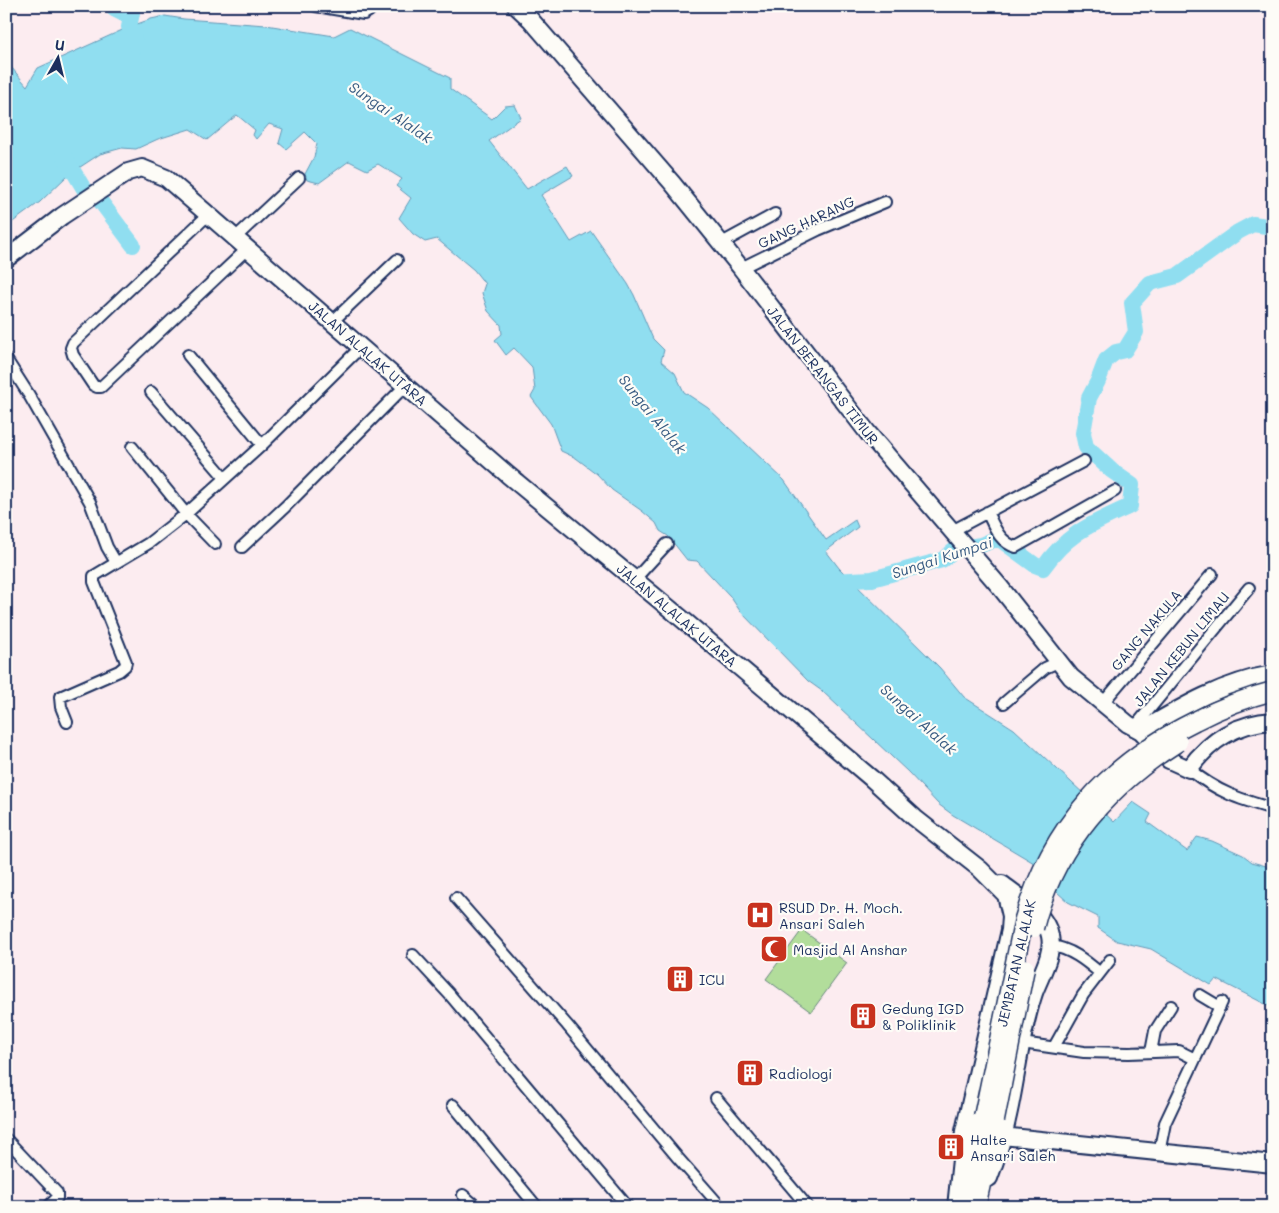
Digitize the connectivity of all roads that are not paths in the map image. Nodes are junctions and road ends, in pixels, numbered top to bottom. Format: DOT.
graph roads {
  1 [pos="316,6"];
  2 [pos="371,6"];
  3 [pos="516,6"];
  4 [pos="298,178"];
  5 [pos="884,202"];
  6 [pos="209,214"];
  7 [pos="775,214"];
  8 [pos="235,238"];
  9 [pos="720,244"];
  10 [pos="247,249"];
  11 [pos="6,259"];
  12 [pos="397,260"];
  13 [pos="740,268"];
  14 [pos="332,322"];
  15 [pos="361,347"];
  16 [pos="188,355"];
  17 [pos="6,359"];
  18 [pos="406,385"];
  19 [pos="152,392"];
  20 [pos="262,445"];
  21 [pos="132,447"];
  22 [pos="1084,461"];
  23 [pos="225,478"];
  24 [pos="1115,491"];
  25 [pos="987,512"];
  26 [pos="186,514"];
  27 [pos="957,537"];
  28 [pos="214,544"];
  29 [pos="667,544"];
  30 [pos="242,547"];
  31 [pos="117,561"];
  32 [pos="1212,574"];
  33 [pos="635,579"];
  34 [pos="1249,588"];
  35 [pos="1058,662"];
  36 [pos="1273,674"];
  37 [pos="1273,691"];
  38 [pos="1004,703"];
  39 [pos="1102,704"];
  40 [pos="1273,704"];
  41 [pos="1273,721"];
  42 [pos="68,722"];
  43 [pos="1137,729"];
  44 [pos="1189,769"];
  45 [pos="1273,808"];
  46 [pos="456,898"];
  47 [pos="1015,901"];
  48 [pos="1051,946"];
  49 [pos="413,955"];
  50 [pos="1110,960"];
  51 [pos="1100,973"];
  52 [pos="1200,995"];
  53 [pos="1171,1006"];
  54 [pos="1022,1043"];
  55 [pos="1054,1047"];
  56 [pos="1151,1052"];
  57 [pos="1195,1059"];
  58 [pos="716,1098"];
  59 [pos="453,1105"];
  60 [pos="989,1118"];
  61 [pos="1002,1136"];
  62 [pos="6,1138"];
  63 [pos="1159,1153"];
  64 [pos="1272,1161"];
  65 [pos="463,1194"];
  66 [pos="48,1207"];
  67 [pos="477,1207"];
  68 [pos="537,1207"];
  69 [pos="628,1207"];
  70 [pos="721,1207"];
  71 [pos="808,1207"];
  72 [pos="956,1207"];
  73 [pos="962,1207"];
  74 [pos="977,1207"];
  1 -- 2 [label="street"];
  3 -- 9 [label="main road, JALAN BERANGAS TIMUR"];
  4 -- 8 [label="street"];
  5 -- 13 [label="street, GANG HARANG"];
  6 -- 8 [label="main road, JALAN ALALAK UTARA"];
  6 -- 10 [label="street"];
  6 -- 11 [label="main road, JALAN ALALAK UTARA"];
  7 -- 9 [label="street"];
  8 -- 10 [label="main road, JALAN ALALAK UTARA"];
  9 -- 13 [label="main road, JALAN BERANGAS TIMUR"];
  10 -- 14 [label="main road, JALAN ALALAK UTARA"];
  12 -- 14 [label="street"];
  13 -- 27 [label="main road, JALAN BERANGAS TIMUR"];
  14 -- 15 [label="main road, JALAN ALALAK UTARA"];
  15 -- 18 [label="main road, JALAN ALALAK UTARA"];
  15 -- 20 [label="street"];
  16 -- 20 [label="street"];
  17 -- 31 [label="street"];
  18 -- 30 [label="street"];
  18 -- 33 [label="main road, JALAN ALALAK UTARA"];
  19 -- 23 [label="street"];
  20 -- 23 [label="street"];
  21 -- 26 [label="street"];
  22 -- 25 [label="street"];
  23 -- 26 [label="street"];
  24 -- 25 [label="street"];
  25 -- 27 [label="street"];
  26 -- 28 [label="street"];
  26 -- 31 [label="street"];
  27 -- 35 [label="main road, JALAN BERANGAS TIMUR"];
  29 -- 33 [label="street"];
  31 -- 42 [label="street"];
  32 -- 39 [label="street, GANG NAKULA"];
  33 -- 47 [label="main road, JALAN ALALAK UTARA"];
  34 -- 43 [label="street, JALAN KEBUN LIMAU"];
  35 -- 38 [label="street"];
  35 -- 39 [label="main road, JALAN BERANGAS TIMUR"];
  36 -- 43 [label="main road"];
  37 -- 60 [label="highway, JEMBATAN ALALAK, bridge"];
  39 -- 43 [label="main road, JALAN BERANGAS TIMUR"];
  40 -- 60 [label="highway, JEMBATAN ALALAK, bridge"];
  41 -- 44 [label="main road"];
  43 -- 44 [label="main road, JALAN BERANGAS TIMUR"];
  44 -- 45 [label="street"];
  46 -- 70 [label="street"];
  47 -- 48 [label="main road, JALAN ALALAK UTARA"];
  47 -- 72 [label="main road"];
  48 -- 51 [label="street"];
  48 -- 54 [label="main road"];
  49 -- 69 [label="street"];
  50 -- 51 [label="street"];
  51 -- 55 [label="street"];
  52 -- 57 [label="street"];
  53 -- 56 [label="street"];
  54 -- 55 [label="street"];
  54 -- 61 [label="main road"];
  55 -- 56 [label="street"];
  56 -- 57 [label="street"];
  57 -- 63 [label="street"];
  58 -- 71 [label="street"];
  59 -- 68 [label="street"];
  60 -- 73 [label="highway"];
  60 -- 74 [label="highway"];
  61 -- 63 [label="main road"];
  61 -- 74 [label="main road"];
  62 -- 66 [label="street"];
  63 -- 64 [label="main road"];
  65 -- 67 [label="street"];
}
